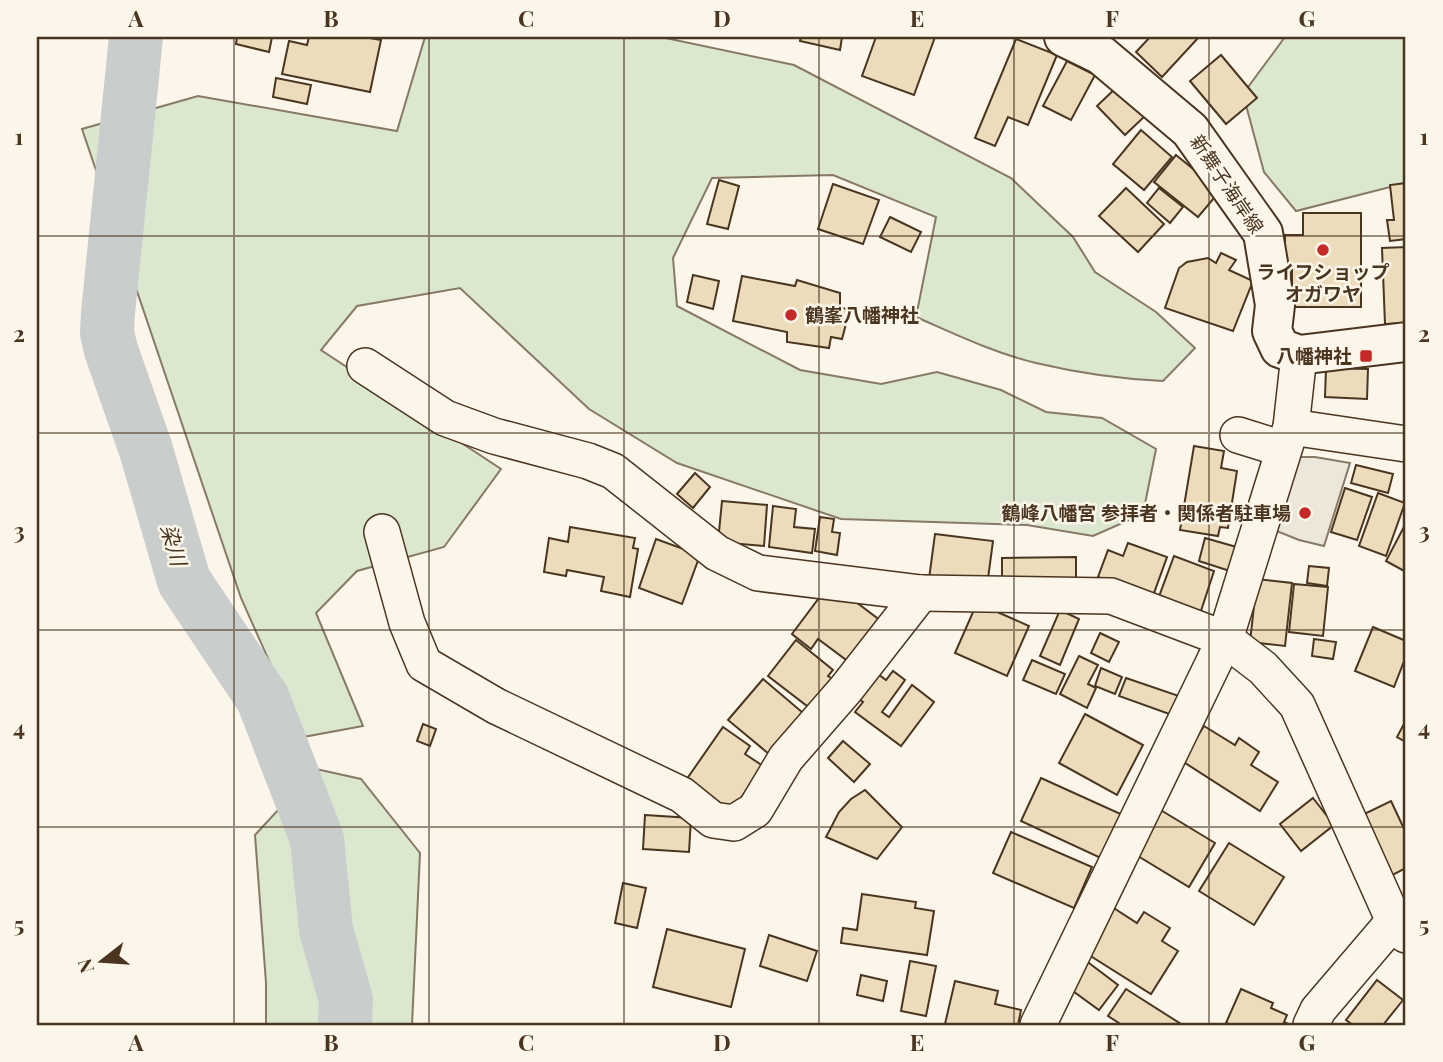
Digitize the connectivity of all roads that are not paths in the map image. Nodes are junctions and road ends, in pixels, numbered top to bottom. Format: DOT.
graph roads {
  1 [pos="1064,37"];
  2 [pos="1406,342"];
  3 [pos="1299,355"];
  4 [pos="365,366"];
  5 [pos="1238,435"];
  6 [pos="1287,438"];
  7 [pos="1406,444"];
  8 [pos="382,532"];
  9 [pos="920,593"];
  10 [pos="1225,639"];
  11 [pos="1400,928"];
  12 [pos="1038,1025"];
  13 [pos="1311,1025"];
  1 -- 3 [label="main road, 新舞子海岸線"];
  2 -- 3 [label="main road"];
  3 -- 6 [label="street"];
  4 -- 9 [label="street"];
  5 -- 6 [label="street"];
  6 -- 7 [label="street"];
  6 -- 10 [label="street"];
  8 -- 9 [label="street"];
  9 -- 10 [label="street"];
  10 -- 11 [label="street"];
  10 -- 12 [label="street"];
  11 -- 13 [label="street"];
}
